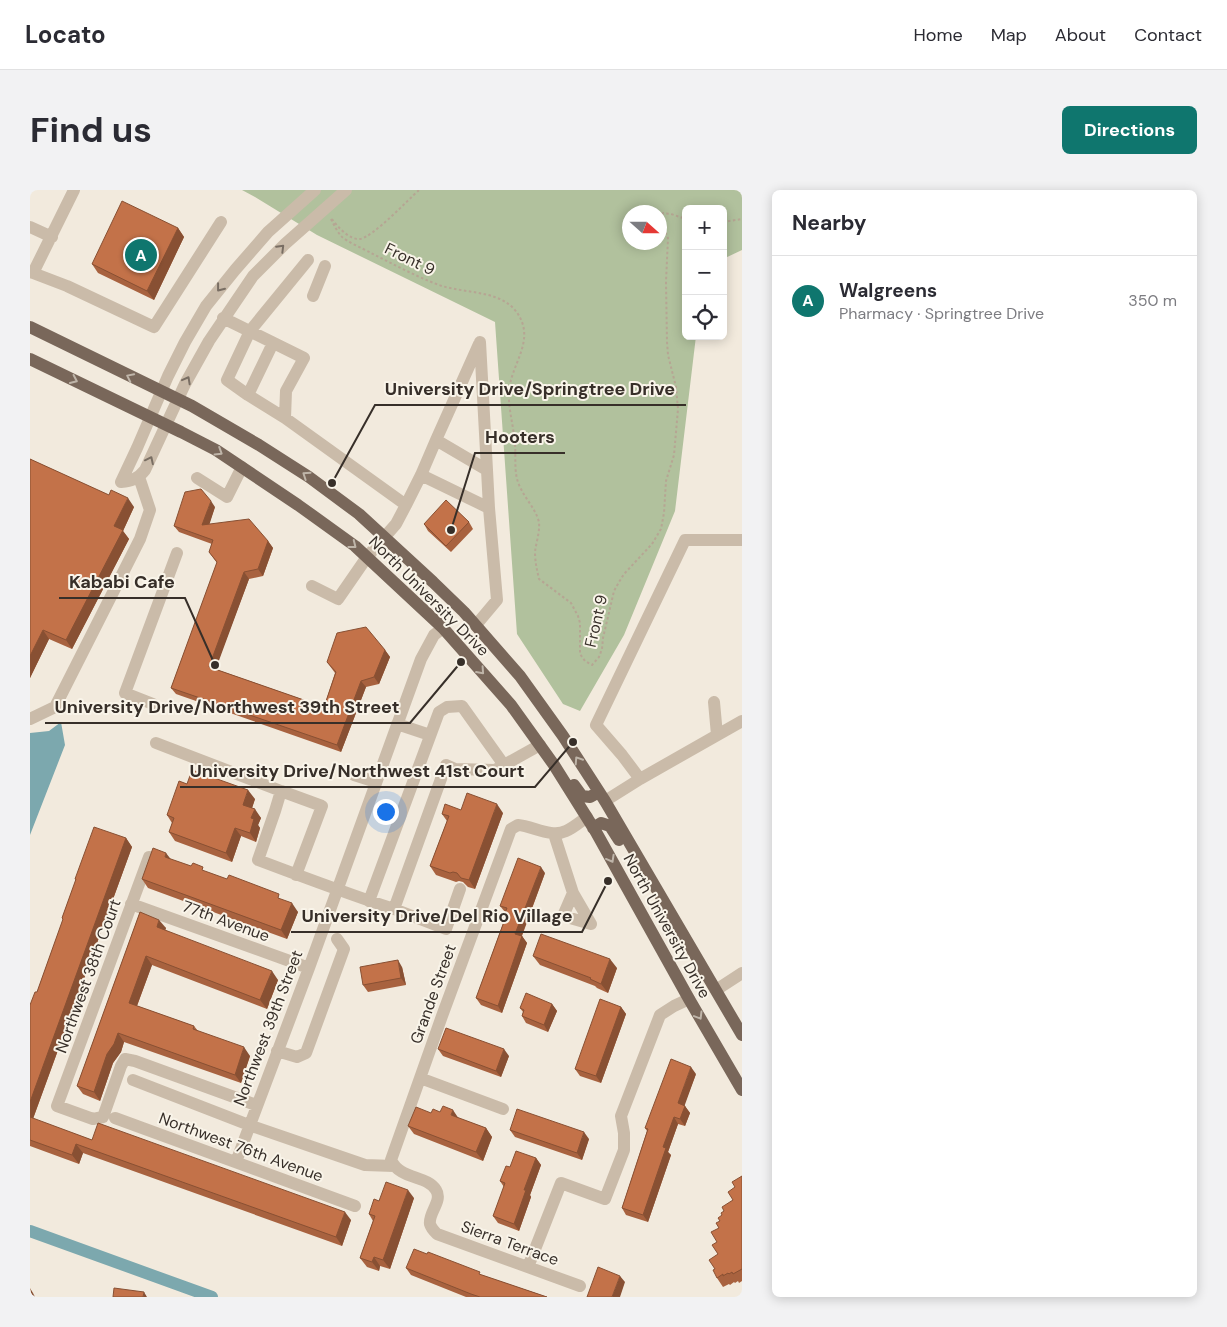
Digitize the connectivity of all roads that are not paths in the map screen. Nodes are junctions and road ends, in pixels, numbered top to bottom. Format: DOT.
graph roads {
  1 [pos="74,190"];
  2 [pos="315,190"];
  3 [pos="346,190"];
  4 [pos="221,222"];
  5 [pos="30,227"];
  6 [pos="52,237"];
  7 [pos="308,260"];
  8 [pos="325,266"];
  9 [pos="32,272"];
  10 [pos="313,296"];
  11 [pos="224,318"];
  12 [pos="30,327"];
  13 [pos="250,331"];
  14 [pos="273,343"];
  15 [pos="30,359"];
  16 [pos="161,391"];
  17 [pos="248,395"];
  18 [pos="178,399"];
  19 [pos="150,416"];
  20 [pos="285,418"];
  21 [pos="166,424"];
  22 [pos="436,440"];
  23 [pos="242,467"];
  24 [pos="487,470"];
  25 [pos="421,476"];
  26 [pos="139,477"];
  27 [pos="197,478"];
  28 [pos="406,505"];
  29 [pos="489,508"];
  30 [pos="385,538"];
  31 [pos="742,540"];
  32 [pos="177,553"];
  33 [pos="367,557"];
  34 [pos="312,586"];
  35 [pos="476,625"];
  36 [pos="443,628"];
  37 [pos="714,702"];
  38 [pos="153,704"];
  39 [pos="30,719"];
  40 [pos="742,721"];
  41 [pos="397,724"];
  42 [pos="430,735"];
  43 [pos="717,735"];
  44 [pos="156,743"];
  45 [pos="540,744"];
  46 [pos="504,765"];
  47 [pos="559,774"];
  48 [pos="354,775"];
  49 [pos="640,779"];
  50 [pos="376,782"];
  51 [pos="281,791"];
  52 [pos="602,796"];
  53 [pos="590,823"];
  54 [pos="554,834"];
  55 [pos="630,844"];
  56 [pos="149,857"];
  57 [pos="296,875"];
  58 [pos="460,889"];
  59 [pos="337,890"];
  60 [pos="573,893"];
  61 [pos="369,901"];
  62 [pos="132,904"];
  63 [pos="394,908"];
  64 [pos="337,939"];
  65 [pos="309,968"];
  66 [pos="742,974"];
  67 [pos="716,990"];
  68 [pos="688,999"];
  69 [pos="742,1035"];
  70 [pos="277,1051"];
  71 [pos="420,1078"];
  72 [pos="133,1080"];
  73 [pos="742,1090"];
  74 [pos="256,1105"];
  75 [pos="57,1106"];
  76 [pos="504,1109"];
  77 [pos="109,1117"];
  78 [pos="249,1125"];
  79 [pos="236,1162"];
  80 [pos="394,1166"];
  81 [pos="355,1206"];
  82 [pos="528,1268"];
  83 [pos="580,1286"];
  1 -- 6 [label="street"];
  2 -- 16 [label="street, one-way"];
  11 -- 3 [label="street, one-way"];
  4 -- 9 [label="street"];
  5 -- 6 [label="street"];
  6 -- 9 [label="street"];
  7 -- 13 [label="street"];
  8 -- 10 [label="street"];
  11 -- 13 [label="street"];
  18 -- 11 [label="street, one-way"];
  16 -- 12 [label="main road, North University Drive, one-way"];
  13 -- 14 [label="street"];
  13 -- 17 [label="street"];
  14 -- 17 [label="street"];
  14 -- 20 [label="street"];
  15 -- 19 [label="main road, North University Drive, one-way"];
  16 -- 18 [label="main road, North University Drive"];
  16 -- 19 [label="street"];
  17 -- 20 [label="street"];
  18 -- 21 [label="street"];
  30 -- 18 [label="main road, North University Drive, one-way"];
  19 -- 21 [label="main road, North University Drive"];
  19 -- 26 [label="street"];
  20 -- 28 [label="street"];
  21 -- 23 [label="main road, North University Drive, one-way"];
  26 -- 21 [label="street, one-way"];
  22 -- 24 [label="street"];
  22 -- 24 [label="street"];
  22 -- 25 [label="street"];
  23 -- 27 [label="street"];
  23 -- 33 [label="main road, North University Drive, one-way"];
  24 -- 29 [label="street"];
  25 -- 28 [label="street"];
  25 -- 29 [label="street"];
  26 -- 39 [label="street"];
  28 -- 30 [label="street"];
  29 -- 35 [label="street"];
  30 -- 33 [label="street"];
  30 -- 35 [label="main road, North University Drive"];
  31 -- 49 [label="street"];
  32 -- 38 [label="street"];
  33 -- 34 [label="street"];
  33 -- 36 [label="main road, North University Drive"];
  52 -- 35 [label="main road, North University Drive, one-way"];
  36 -- 41 [label="street, Northwest 39th Street"];
  36 -- 45 [label="main road, North University Drive, one-way"];
  37 -- 43 [label="street"];
  40 -- 43 [label="street"];
  41 -- 42 [label="street"];
  41 -- 50 [label="street, Northwest 39th Street"];
  42 -- 46 [label="street"];
  42 -- 61 [label="street"];
  43 -- 49 [label="street"];
  44 -- 51 [label="street"];
  45 -- 46 [label="street"];
  45 -- 47 [label="main road, North University Drive"];
  46 -- 63 [label="street"];
  47 -- 52 [label="main road"];
  47 -- 53 [label="main road, North University Drive"];
  48 -- 50 [label="street"];
  49 -- 52 [label="street"];
  50 -- 59 [label="street, Northwest 39th Street"];
  51 -- 57 [label="street"];
  51 -- 57 [label="street"];
  52 -- 55 [label="main road, North University Drive"];
  53 -- 54 [label="street"];
  53 -- 55 [label="main road"];
  53 -- 68 [label="main road, North University Drive, one-way"];
  54 -- 60 [label="street"];
  54 -- 71 [label="street, Grande Street"];
  55 -- 67 [label="main road, North University Drive"];
  56 -- 62 [label="street, Northwest 38th Court"];
  57 -- 59 [label="street"];
  58 -- 63 [label="street"];
  59 -- 61 [label="street"];
  59 -- 65 [label="street, Northwest 39th Street"];
  60 -- 60 [label="street"];
  61 -- 63 [label="street"];
  62 -- 65 [label="street, 77th Avenue"];
  62 -- 75 [label="street, Northwest 38th Court"];
  64 -- 70 [label="street"];
  65 -- 70 [label="street, Northwest 39th Street"];
  66 -- 67 [label="street"];
  67 -- 69 [label="main road, North University Drive"];
  68 -- 73 [label="main road, North University Drive, one-way"];
  68 -- 82 [label="street"];
  70 -- 74 [label="street, Northwest 39th Street"];
  71 -- 76 [label="street"];
  71 -- 80 [label="street, Grande Street"];
  72 -- 78 [label="street"];
  74 -- 77 [label="street"];
  74 -- 78 [label="street, Northwest 39th Street"];
  75 -- 77 [label="street, Northwest 76th Avenue"];
  77 -- 79 [label="street, Northwest 76th Avenue"];
  78 -- 79 [label="street, Northwest 39th Street"];
  78 -- 80 [label="street"];
  79 -- 81 [label="street, Northwest 76th Avenue"];
  80 -- 82 [label="street, Sierra Terrace"];
  82 -- 83 [label="street, Sierra Terrace"];
}
